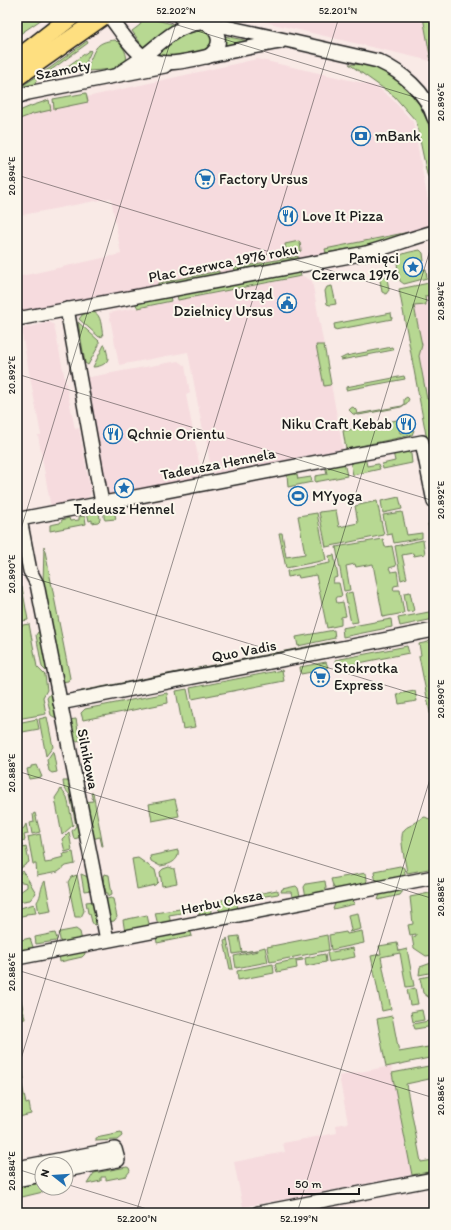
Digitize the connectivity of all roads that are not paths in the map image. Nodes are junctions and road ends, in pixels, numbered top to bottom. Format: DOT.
graph roads {
  1 [pos="71,17"];
  2 [pos="102,17"];
  3 [pos="110,17"];
  4 [pos="180,17"];
  5 [pos="203,22"];
  6 [pos="290,41"];
  7 [pos="132,45"];
  8 [pos="144,57"];
  9 [pos="206,57"];
  10 [pos="17,58"];
  11 [pos="182,62"];
  12 [pos="129,67"];
  13 [pos="115,76"];
  14 [pos="17,77"];
  15 [pos="17,97"];
  16 [pos="434,118"];
  17 [pos="434,232"];
  18 [pos="67,309"];
  19 [pos="17,319"];
  20 [pos="434,502"];
  21 [pos="102,503"];
  22 [pos="25,518"];
  23 [pos="434,630"];
  24 [pos="60,703"];
  25 [pos="434,877"];
  26 [pos="107,940"];
  27 [pos="17,958"];
  28 [pos="74,1160"];
  29 [pos="34,1166"];
  30 [pos="74,1167"];
  31 [pos="17,1168"];
  32 [pos="34,1177"];
  33 [pos="434,1179"];
  34 [pos="17,1180"];
  35 [pos="258,1213"];
  1 -- 10 [label="main road"];
  2 -- 14 [label="main road"];
  3 -- 7 [label="street"];
  4 -- 5 [label="street"];
  5 -- 6 [label="street"];
  5 -- 8 [label="street, Szamoty"];
  5 -- 9 [label="street"];
  6 -- 9 [label="street"];
  6 -- 16 [label="street"];
  7 -- 8 [label="street"];
  7 -- 12 [label="street"];
  8 -- 11 [label="street"];
  8 -- 12 [label="street, Szamoty"];
  9 -- 11 [label="street"];
  11 -- 13 [label="street, Szamoty"];
  12 -- 13 [label="street, Szamoty"];
  13 -- 15 [label="street, Szamoty"];
  17 -- 18 [label="street, Plac Czerwca 1976 roku"];
  18 -- 19 [label="street, Plac Czerwca 1976 roku"];
  18 -- 21 [label="street"];
  20 -- 21 [label="street, Tadeusza Hennela"];
  21 -- 22 [label="street, Tadeusza Hennela"];
  22 -- 24 [label="street, Silnikowa"];
  23 -- 24 [label="street, Quo Vadis"];
  24 -- 26 [label="street, Silnikowa"];
  25 -- 26 [label="street, Herbu Oksza"];
  26 -- 27 [label="street, Herbu Oksza"];
  28 -- 30 [label="street"];
  29 -- 31 [label="street"];
  32 -- 34 [label="street"];
  33 -- 35 [label="street"];
}
